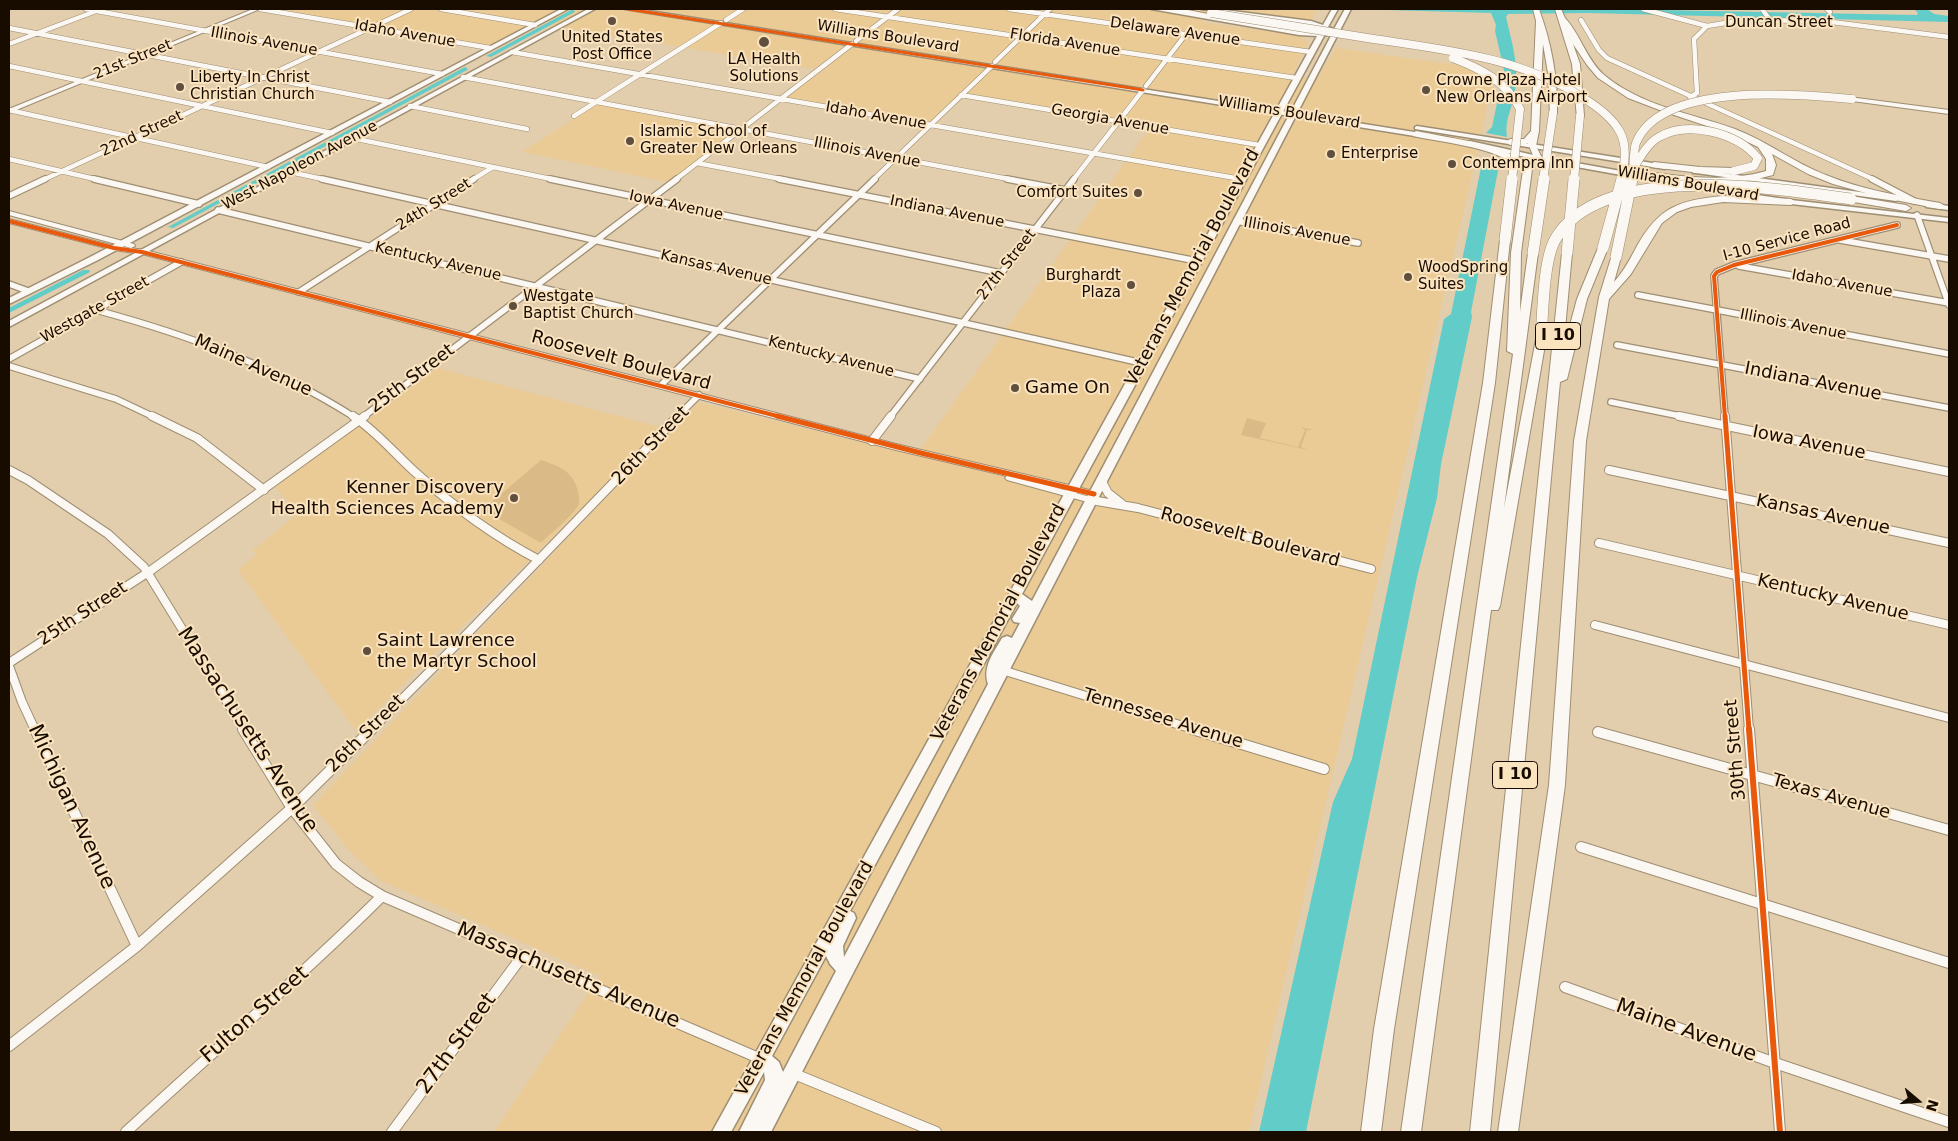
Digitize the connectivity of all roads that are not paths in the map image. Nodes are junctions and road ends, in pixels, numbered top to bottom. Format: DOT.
graph roads {
  1 [pos="86,9"];
  2 [pos="103,9"];
  3 [pos="245,9"];
  4 [pos="259,9"];
  5 [pos="411,9"];
  6 [pos="441,9"];
  7 [pos="565,9"];
  8 [pos="592,9"];
  9 [pos="628,9"];
  10 [pos="651,9"];
  11 [pos="744,9"];
  12 [pos="835,9"];
  13 [pos="898,9"];
  14 [pos="1009,9"];
  15 [pos="1050,9"];
  16 [pos="1154,9"];
  17 [pos="1172,9"];
  18 [pos="1185,9"];
  19 [pos="1348,9"];
  20 [pos="1536,9"];
  21 [pos="1558,9"];
  22 [pos="1645,9"];
  23 [pos="97,11"];
  24 [pos="1763,11"];
  25 [pos="583,12"];
  26 [pos="1208,12"];
  27 [pos="1333,12"];
  28 [pos="1045,14"];
  29 [pos="887,17"];
  30 [pos="1540,19"];
  31 [pos="1769,19"];
  32 [pos="1563,20"];
  33 [pos="1581,20"];
  34 [pos="1296,21"];
  35 [pos="723,22"];
  36 [pos="535,25"];
  37 [pos="1707,26"];
  38 [pos="1324,27"];
  39 [pos="9,28"];
  40 [pos="370,28"];
  41 [pos="195,29"];
  42 [pos="204,31"];
  43 [pos="37,33"];
  44 [pos="1299,33"];
  45 [pos="1335,33"];
  46 [pos="1186,34"];
  47 [pos="1321,34"];
  48 [pos="1021,37"];
  49 [pos="1949,37"];
  50 [pos="854,42"];
  51 [pos="9,44"];
  52 [pos="1313,48"];
  53 [pos="487,50"];
  54 [pos="319,52"];
  55 [pos="512,52"];
  56 [pos="136,53"];
  57 [pos="146,55"];
  58 [pos="500,58"];
  59 [pos="1167,59"];
  60 [pos="994,64"];
  61 [pos="1304,64"];
  62 [pos="9,66"];
  63 [pos="457,66"];
  64 [pos="442,74"];
  65 [pos="471,74"];
  66 [pos="638,75"];
  67 [pos="463,77"];
  68 [pos="263,78"];
  69 [pos="1296,78"];
  70 [pos="72,79"];
  71 [pos="82,81"];
  72 [pos="1307,84"];
  73 [pos="1145,88"];
  74 [pos="962,95"];
  75 [pos="1690,97"];
  76 [pos="780,99"];
  77 [pos="390,102"];
  78 [pos="595,103"];
  79 [pos="410,106"];
  80 [pos="200,107"];
  81 [pos="9,109"];
  82 [pos="1278,109"];
  83 [pos="1292,111"];
  84 [pos="1949,112"];
  85 [pos="574,116"];
  86 [pos="1119,121"];
  87 [pos="929,126"];
  88 [pos="527,129"];
  89 [pos="740,129"];
  90 [pos="1535,131"];
  91 [pos="332,133"];
  92 [pos="1416,134"];
  93 [pos="133,138"];
  94 [pos="352,138"];
  95 [pos="1510,142"];
  96 [pos="1759,144"];
  97 [pos="1532,146"];
  98 [pos="1257,149"];
  99 [pos="1093,154"];
  100 [pos="1538,158"];
  101 [pos="9,159"];
  102 [pos="895,159"];
  103 [pos="1267,160"];
  104 [pos="697,163"];
  105 [pos="1654,165"];
  106 [pos="268,166"];
  107 [pos="1635,166"];
  108 [pos="493,168"];
  109 [pos="61,172"];
  110 [pos="290,172"];
  111 [pos="1627,173"];
  112 [pos="1241,179"];
  113 [pos="1754,179"];
  114 [pos="1065,190"];
  115 [pos="857,195"];
  116 [pos="9,196"];
  117 [pos="649,200"];
  118 [pos="1791,202"];
  119 [pos="199,204"];
  120 [pos="435,204"];
  121 [pos="1945,207"];
  122 [pos="1917,209"];
  123 [pos="218,210"];
  124 [pos="9,213"];
  125 [pos="1949,214"];
  126 [pos="1949,220"];
  127 [pos="9,221"];
  128 [pos="1236,221"];
  129 [pos="163,222"];
  130 [pos="1897,224"];
  131 [pos="1036,229"];
  132 [pos="177,233"];
  133 [pos="816,235"];
  134 [pos="1229,235"];
  135 [pos="596,240"];
  136 [pos="1835,240"];
  137 [pos="124,243"];
  138 [pos="1358,243"];
  139 [pos="369,246"];
  140 [pos="114,248"];
  141 [pos="142,252"];
  142 [pos="1932,256"];
  143 [pos="1949,259"];
  144 [pos="1197,261"];
  145 [pos="181,262"];
  146 [pos="85,264"];
  147 [pos="1734,265"];
  148 [pos="1001,273"];
  149 [pos="96,276"];
  150 [pos="1188,278"];
  151 [pos="770,280"];
  152 [pos="9,284"];
  153 [pos="536,286"];
  154 [pos="28,291"];
  155 [pos="299,292"];
  156 [pos="1638,295"];
  157 [pos="1177,297"];
  158 [pos="1604,297"];
  159 [pos="9,301"];
  160 [pos="1949,304"];
  161 [pos="1192,309"];
  162 [pos="96,310"];
  163 [pos="1716,310"];
  164 [pos="963,323"];
  165 [pos="9,324"];
  166 [pos="718,330"];
  167 [pos="470,336"];
  168 [pos="1158,343"];
  169 [pos="1618,345"];
  170 [pos="1169,351"];
  171 [pos="1949,354"];
  172 [pos="9,359"];
  173 [pos="1142,363"];
  174 [pos="1720,365"];
  175 [pos="9,366"];
  176 [pos="920,379"];
  177 [pos="1152,381"];
  178 [pos="661,385"];
  179 [pos="1127,389"];
  180 [pos="1514,389"];
  181 [pos="699,395"];
  182 [pos="1611,402"];
  183 [pos="1949,408"];
  184 [pos="1551,418"];
  185 [pos="358,420"];
  186 [pos="1726,426"];
  187 [pos="872,442"];
  188 [pos="1117,449"];
  189 [pos="1086,464"];
  190 [pos="9,470"];
  191 [pos="1609,470"];
  192 [pos="1949,472"];
  193 [pos="1104,475"];
  194 [pos="264,490"];
  195 [pos="1071,491"];
  196 [pos="1731,495"];
  197 [pos="1092,497"];
  198 [pos="1129,506"];
  199 [pos="1599,543"];
  200 [pos="1949,543"];
  201 [pos="539,560"];
  202 [pos="1371,569"];
  203 [pos="147,573"];
  204 [pos="1738,576"];
  205 [pos="1014,596"];
  206 [pos="1595,625"];
  207 [pos="1949,625"];
  208 [pos="9,665"];
  209 [pos="1744,666"];
  210 [pos="1002,670"];
  211 [pos="995,684"];
  212 [pos="1949,718"];
  213 [pos="1598,732"];
  214 [pos="1324,769"];
  215 [pos="1752,774"];
  216 [pos="1459,796"];
  217 [pos="292,808"];
  218 [pos="887,830"];
  219 [pos="1949,830"];
  220 [pos="1581,847"];
  221 [pos="382,896"];
  222 [pos="1762,906"];
  223 [pos="137,946"];
  224 [pos="522,955"];
  225 [pos="1949,963"];
  226 [pos="847,968"];
  227 [pos="1565,987"];
  228 [pos="9,1046"];
  229 [pos="761,1059"];
  230 [pos="1775,1063"];
  231 [pos="792,1072"];
  232 [pos="1949,1122"];
  233 [pos="722,1131"];
  234 [pos="126,1132"];
  235 [pos="392,1132"];
  236 [pos="748,1132"];
  237 [pos="761,1132"];
  238 [pos="936,1132"];
  239 [pos="1371,1132"];
  240 [pos="1412,1132"];
  241 [pos="1480,1132"];
  242 [pos="1508,1132"];
  243 [pos="1780,1132"];
  1 -- 23 [label="street, Illinois Avenue"];
  2 -- 23 [label="street"];
  3 -- 41 [label="street, 21st Street"];
  4 -- 40 [label="street, Idaho Avenue"];
  4 -- 42 [label="street, 21st Street"];
  5 -- 40 [label="street, 22nd Street"];
  6 -- 36 [label="street"];
  7 -- 36 [label="main road, West Napoleon Avenue"];
  8 -- 25 [label="main road, West Napoleon Avenue"];
  9 -- 35 [label="main road, Williams Boulevard"];
  10 -- 35 [label="main road, Williams Boulevard"];
  11 -- 35 [label="street"];
  12 -- 29 [label="street, Florida Avenue"];
  13 -- 29 [label="street, 25th Street"];
  14 -- 28 [label="street, Delaware Avenue"];
  15 -- 28 [label="street, 26th Street"];
  16 -- 44 [label="main road"];
  17 -- 26 [label="highway"];
  18 -- 26 [label="highway"];
  19 -- 45 [label="main road, Veterans Memorial Boulevard"];
  20 -- 30 [label="highway, I 10"];
  21 -- 32 [label="highway, I 10"];
  22 -- 37 [label="street"];
  23 -- 41 [label="street, Illinois Avenue"];
  23 -- 43 [label="street"];
  24 -- 31 [label="street"];
  25 -- 55 [label="main road, West Napoleon Avenue"];
  26 -- 34 [label="main road"];
  26 -- 184 [label="highway, bridge"];
  26 -- 239 [label="highway, bridge"];
  27 -- 34 [label="main road"];
  27 -- 38 [label="main road, Veterans Memorial Boulevard"];
  28 -- 46 [label="street, Delaware Avenue"];
  28 -- 48 [label="street, 26th Street"];
  29 -- 48 [label="street, Florida Avenue"];
  29 -- 50 [label="street, 25th Street"];
  30 -- 90 [label="highway"];
  30 -- 180 [label="highway, I 10, bridge"];
  31 -- 37 [label="street, Duncan Street"];
  31 -- 49 [label="street, Duncan Street"];
  32 -- 96 [label="highway"];
  32 -- 184 [label="highway, I 10, bridge"];
  33 -- 75 [label="street"];
  34 -- 38 [label="main road"];
  35 -- 50 [label="main road, Williams Boulevard"];
  35 -- 50 [label="main road, Williams Boulevard"];
  35 -- 66 [label="street"];
  36 -- 53 [label="main road, West Napoleon Avenue"];
  37 -- 75 [label="street"];
  38 -- 45 [label="main road"];
  38 -- 47 [label="main road, Veterans Memorial Boulevard"];
  39 -- 43 [label="street"];
  40 -- 53 [label="street, Idaho Avenue"];
  40 -- 54 [label="street, 22nd Street"];
  41 -- 42 [label="street, Illinois Avenue"];
  41 -- 56 [label="street, 21st Street"];
  42 -- 54 [label="street, Illinois Avenue"];
  42 -- 57 [label="street, 21st Street"];
  43 -- 51 [label="street"];
  43 -- 56 [label="street"];
  44 -- 47 [label="main road"];
  44 -- 52 [label="main road"];
  45 -- 47 [label="main road"];
  45 -- 72 [label="main road, Veterans Memorial Boulevard"];
  46 -- 52 [label="street, Delaware Avenue"];
  46 -- 59 [label="street, 27th Street"];
  47 -- 52 [label="main road, Veterans Memorial Boulevard"];
  48 -- 59 [label="street, Florida Avenue"];
  48 -- 60 [label="street, 26th Street"];
  50 -- 60 [label="main road, Williams Boulevard"];
  50 -- 60 [label="main road, Williams Boulevard"];
  50 -- 76 [label="street, 25th Street"];
  52 -- 61 [label="main road, Veterans Memorial Boulevard"];
  53 -- 58 [label="main road"];
  53 -- 63 [label="main road, West Napoleon Avenue"];
  54 -- 64 [label="street, Illinois Avenue"];
  54 -- 68 [label="street, 22nd Street"];
  55 -- 58 [label="main road, West Napoleon Avenue"];
  55 -- 66 [label="street, Idaho Avenue"];
  56 -- 57 [label="street"];
  56 -- 70 [label="street, 21st Street"];
  57 -- 68 [label="street"];
  57 -- 71 [label="street, 21st Street"];
  58 -- 65 [label="main road, West Napoleon Avenue"];
  59 -- 69 [label="street, Florida Avenue"];
  59 -- 73 [label="street, 27th Street"];
  60 -- 73 [label="main road, Williams Boulevard"];
  60 -- 74 [label="street, 26th Street"];
  61 -- 69 [label="main road, Veterans Memorial Boulevard"];
  61 -- 72 [label="main road"];
  62 -- 70 [label="street"];
  63 -- 64 [label="main road, West Napoleon Avenue"];
  63 -- 65 [label="main road"];
  64 -- 77 [label="main road, West Napoleon Avenue"];
  65 -- 67 [label="main road, West Napoleon Avenue"];
  66 -- 76 [label="street, Idaho Avenue"];
  66 -- 78 [label="street"];
  67 -- 78 [label="street, Illinois Avenue"];
  67 -- 79 [label="main road, West Napoleon Avenue"];
  68 -- 77 [label="street"];
  68 -- 80 [label="street, 22nd Street"];
  69 -- 82 [label="main road, Veterans Memorial Boulevard"];
  70 -- 71 [label="street"];
  70 -- 81 [label="street, 21st Street"];
  71 -- 80 [label="street"];
  71 -- 81 [label="street, 21st Street"];
  72 -- 83 [label="main road, Veterans Memorial Boulevard"];
  73 -- 82 [label="main road, Williams Boulevard"];
  73 -- 86 [label="street, 27th Street"];
  74 -- 86 [label="street, Georgia Avenue"];
  74 -- 87 [label="street, 26th Street"];
  75 -- 122 [label="street"];
  76 -- 87 [label="street, Idaho Avenue"];
  76 -- 89 [label="street, 25th Street"];
  77 -- 91 [label="main road, West Napoleon Avenue"];
  78 -- 85 [label="street"];
  78 -- 89 [label="street, Illinois Avenue"];
  79 -- 88 [label="street"];
  79 -- 94 [label="main road, West Napoleon Avenue"];
  80 -- 91 [label="street"];
  80 -- 93 [label="street, 22nd Street"];
  81 -- 93 [label="street"];
  82 -- 83 [label="main road, Williams Boulevard"];
  82 -- 98 [label="main road, Veterans Memorial Boulevard"];
  83 -- 92 [label="main road, Williams Boulevard"];
  83 -- 95 [label="main road, Williams Boulevard"];
  83 -- 103 [label="main road, Veterans Memorial Boulevard"];
  84 -- 107 [label="highway, bridge"];
  86 -- 98 [label="street, Georgia Avenue"];
  86 -- 99 [label="street, 27th Street"];
  87 -- 99 [label="street, Idaho Avenue"];
  87 -- 102 [label="street, 26th Street"];
  89 -- 102 [label="street, Illinois Avenue"];
  89 -- 104 [label="street, 25th Street"];
  90 -- 95 [label="highway"];
  90 -- 97 [label="highway"];
  91 -- 106 [label="main road, West Napoleon Avenue"];
  92 -- 100 [label="main road, Williams Boulevard"];
  92 -- 180 [label="highway"];
  93 -- 106 [label="street"];
  93 -- 109 [label="street, 22nd Street"];
  94 -- 108 [label="street, Iowa Avenue"];
  94 -- 110 [label="main road, West Napoleon Avenue"];
  95 -- 97 [label="main road, Williams Boulevard"];
  96 -- 113 [label="highway"];
  96 -- 122 [label="highway"];
  97 -- 100 [label="highway"];
  97 -- 105 [label="main road, Williams Boulevard"];
  98 -- 103 [label="main road"];
  98 -- 112 [label="main road, Veterans Memorial Boulevard"];
  99 -- 112 [label="street, Idaho Avenue"];
  99 -- 114 [label="street, 27th Street"];
  100 -- 111 [label="main road, Williams Boulevard"];
  101 -- 109 [label="street"];
  102 -- 114 [label="street, Illinois Avenue"];
  102 -- 115 [label="street, 26th Street"];
  103 -- 128 [label="main road, Veterans Memorial Boulevard"];
  104 -- 115 [label="street, Indiana Avenue"];
  104 -- 117 [label="street, 25th Street"];
  105 -- 107 [label="highway, bridge"];
  105 -- 113 [label="main road, Williams Boulevard"];
  106 -- 119 [label="main road, West Napoleon Avenue"];
  107 -- 158 [label="highway, bridge"];
  108 -- 117 [label="street, Iowa Avenue"];
  108 -- 120 [label="street, 24th Street"];
  109 -- 116 [label="street, 22nd Street"];
  109 -- 119 [label="street"];
  110 -- 120 [label="street, Kansas Avenue"];
  110 -- 123 [label="main road, West Napoleon Avenue"];
  111 -- 113 [label="highway"];
  111 -- 118 [label="main road, Williams Boulevard"];
  112 -- 134 [label="main road"];
  112 -- 144 [label="main road, Veterans Memorial Boulevard"];
  113 -- 121 [label="main road, Williams Boulevard"];
  114 -- 131 [label="street, 27th Street"];
  115 -- 131 [label="street, Indiana Avenue"];
  115 -- 133 [label="street, 26th Street"];
  117 -- 133 [label="street, Iowa Avenue"];
  117 -- 135 [label="street, 25th Street"];
  118 -- 122 [label="main road, Williams Boulevard"];
  118 -- 158 [label="highway"];
  119 -- 129 [label="main road, West Napoleon Avenue"];
  120 -- 135 [label="street, Kansas Avenue"];
  120 -- 139 [label="street, 24th Street"];
  121 -- 122 [label="highway"];
  122 -- 125 [label="highway"];
  122 -- 126 [label="main road, Williams Boulevard"];
  122 -- 142 [label="street"];
  122 -- 216 [label="highway, bridge"];
  123 -- 132 [label="main road, West Napoleon Avenue"];
  123 -- 139 [label="street, Kentucky Avenue"];
  124 -- 137 [label="street, Roosevelt Boulevard"];
  127 -- 140 [label="street, Roosevelt Boulevard"];
  128 -- 134 [label="main road, Veterans Memorial Boulevard"];
  128 -- 138 [label="street, Illinois Avenue"];
  129 -- 132 [label="main road"];
  129 -- 137 [label="main road, West Napoleon Avenue"];
  130 -- 136 [label="street, I-10 Service Road"];
  131 -- 144 [label="street, Indiana Avenue"];
  131 -- 148 [label="street, 27th Street"];
  132 -- 141 [label="main road, West Napoleon Avenue"];
  133 -- 148 [label="street, Iowa Avenue"];
  133 -- 151 [label="street, 26th Street"];
  134 -- 161 [label="main road, Veterans Memorial Boulevard"];
  135 -- 151 [label="street, Kansas Avenue"];
  135 -- 153 [label="street, 25th Street"];
  136 -- 142 [label="street"];
  136 -- 147 [label="street, I-10 Service Road"];
  137 -- 140 [label="main road, West Napoleon Avenue"];
  137 -- 141 [label="street, Roosevelt Boulevard"];
  139 -- 153 [label="street, Kentucky Avenue"];
  139 -- 155 [label="street, 24th Street"];
  140 -- 141 [label="street, Roosevelt Boulevard"];
  140 -- 146 [label="main road, West Napoleon Avenue"];
  141 -- 145 [label="street, Roosevelt Boulevard"];
  141 -- 149 [label="main road, West Napoleon Avenue"];
  142 -- 143 [label="street"];
  142 -- 160 [label="street"];
  144 -- 150 [label="main road, Veterans Memorial Boulevard"];
  145 -- 155 [label="street, Roosevelt Boulevard"];
  145 -- 162 [label="street, Westgate Street"];
  146 -- 149 [label="main road"];
  146 -- 154 [label="main road, West Napoleon Avenue"];
  147 -- 160 [label="street, Idaho Avenue"];
  147 -- 163 [label="street, I-10 Service Road"];
  148 -- 164 [label="street, 27th Street"];
  149 -- 165 [label="main road, West Napoleon Avenue"];
  150 -- 157 [label="main road, Veterans Memorial Boulevard"];
  150 -- 161 [label="main road"];
  151 -- 164 [label="street, Kansas Avenue"];
  151 -- 166 [label="street, 26th Street"];
  152 -- 154 [label="street"];
  153 -- 166 [label="street, Kentucky Avenue"];
  153 -- 167 [label="street, 25th Street"];
  154 -- 159 [label="main road, West Napoleon Avenue"];
  155 -- 167 [label="street, Roosevelt Boulevard"];
  156 -- 163 [label="street, Illinois Avenue"];
  157 -- 168 [label="main road"];
  157 -- 173 [label="main road, Veterans Memorial Boulevard"];
  158 -- 242 [label="highway"];
  161 -- 170 [label="main road, Veterans Memorial Boulevard"];
  162 -- 172 [label="street, Westgate Street"];
  162 -- 185 [label="street, Maine Avenue"];
  163 -- 171 [label="street, Illinois Avenue"];
  163 -- 174 [label="street, I-10 Service Road"];
  164 -- 173 [label="street, Kansas Avenue"];
  164 -- 176 [label="street, 27th Street"];
  166 -- 176 [label="street, Kentucky Avenue"];
  166 -- 178 [label="street, 26th Street"];
  167 -- 178 [label="street, Roosevelt Boulevard"];
  167 -- 185 [label="street, 25th Street"];
  168 -- 170 [label="main road"];
  168 -- 177 [label="main road"];
  169 -- 174 [label="street, Indiana Avenue"];
  170 -- 177 [label="main road, Veterans Memorial Boulevard"];
  173 -- 179 [label="main road, Veterans Memorial Boulevard"];
  174 -- 183 [label="street, Indiana Avenue"];
  174 -- 186 [label="street, 30th Street"];
  175 -- 194 [label="street"];
  176 -- 187 [label="street, 27th Street"];
  177 -- 188 [label="main road, Veterans Memorial Boulevard"];
  178 -- 181 [label="street, Roosevelt Boulevard"];
  179 -- 188 [label="main road"];
  179 -- 189 [label="main road, Veterans Memorial Boulevard"];
  180 -- 216 [label="highway, I 10"];
  181 -- 187 [label="street, Roosevelt Boulevard"];
  181 -- 201 [label="street, 26th Street"];
  182 -- 186 [label="street, Iowa Avenue"];
  184 -- 241 [label="highway, I 10"];
  185 -- 194 [label="street, 25th Street"];
  185 -- 201 [label="street, Maine Avenue"];
  186 -- 192 [label="street, Iowa Avenue"];
  186 -- 196 [label="street, 30th Street"];
  187 -- 195 [label="street, Roosevelt Boulevard"];
  188 -- 193 [label="main road, Veterans Memorial Boulevard"];
  189 -- 193 [label="main road"];
  189 -- 195 [label="main road, Veterans Memorial Boulevard"];
  190 -- 203 [label="street, Massachusetts Avenue"];
  191 -- 196 [label="street, Kansas Avenue"];
  193 -- 197 [label="main road, Veterans Memorial Boulevard"];
  193 -- 198 [label="street, Roosevelt Boulevard"];
  194 -- 203 [label="street, 25th Street"];
  195 -- 197 [label="street, Roosevelt Boulevard"];
  195 -- 205 [label="main road, Veterans Memorial Boulevard"];
  196 -- 200 [label="street, Kansas Avenue"];
  196 -- 204 [label="street, 30th Street"];
  197 -- 198 [label="street, Roosevelt Boulevard"];
  197 -- 210 [label="main road, Veterans Memorial Boulevard"];
  198 -- 202 [label="street, Roosevelt Boulevard"];
  199 -- 204 [label="street, Kentucky Avenue"];
  201 -- 217 [label="street, 26th Street"];
  203 -- 208 [label="street, 25th Street"];
  203 -- 217 [label="street, Massachusetts Avenue"];
  204 -- 207 [label="street, Kentucky Avenue"];
  204 -- 209 [label="street, 30th Street"];
  205 -- 211 [label="main road"];
  205 -- 218 [label="main road, Veterans Memorial Boulevard"];
  206 -- 209 [label="street"];
  208 -- 223 [label="street, Michigan Avenue"];
  209 -- 212 [label="street"];
  209 -- 215 [label="street, 30th Street"];
  210 -- 211 [label="main road, Veterans Memorial Boulevard"];
  210 -- 214 [label="street, Tennessee Avenue"];
  211 -- 226 [label="main road, Veterans Memorial Boulevard"];
  213 -- 215 [label="street, Texas Avenue"];
  215 -- 219 [label="street, Texas Avenue"];
  215 -- 222 [label="street, 30th Street"];
  216 -- 240 [label="highway, I 10"];
  217 -- 221 [label="street, Massachusetts Avenue"];
  217 -- 223 [label="street, 26th Street"];
  218 -- 226 [label="main road"];
  218 -- 229 [label="main road, Veterans Memorial Boulevard"];
  220 -- 222 [label="street"];
  221 -- 224 [label="street, Massachusetts Avenue"];
  221 -- 234 [label="street, Fulton Street"];
  222 -- 225 [label="street"];
  222 -- 230 [label="street, 30th Street"];
  223 -- 228 [label="street, 26th Street"];
  224 -- 229 [label="street, Massachusetts Avenue"];
  224 -- 235 [label="street, 27th Street"];
  226 -- 231 [label="main road, Veterans Memorial Boulevard"];
  227 -- 230 [label="street, Maine Avenue"];
  229 -- 233 [label="main road, Veterans Memorial Boulevard"];
  229 -- 236 [label="main road"];
  230 -- 232 [label="street, Maine Avenue"];
  230 -- 243 [label="street, 30th Street"];
  231 -- 237 [label="main road, Veterans Memorial Boulevard"];
  231 -- 238 [label="street"];
}
